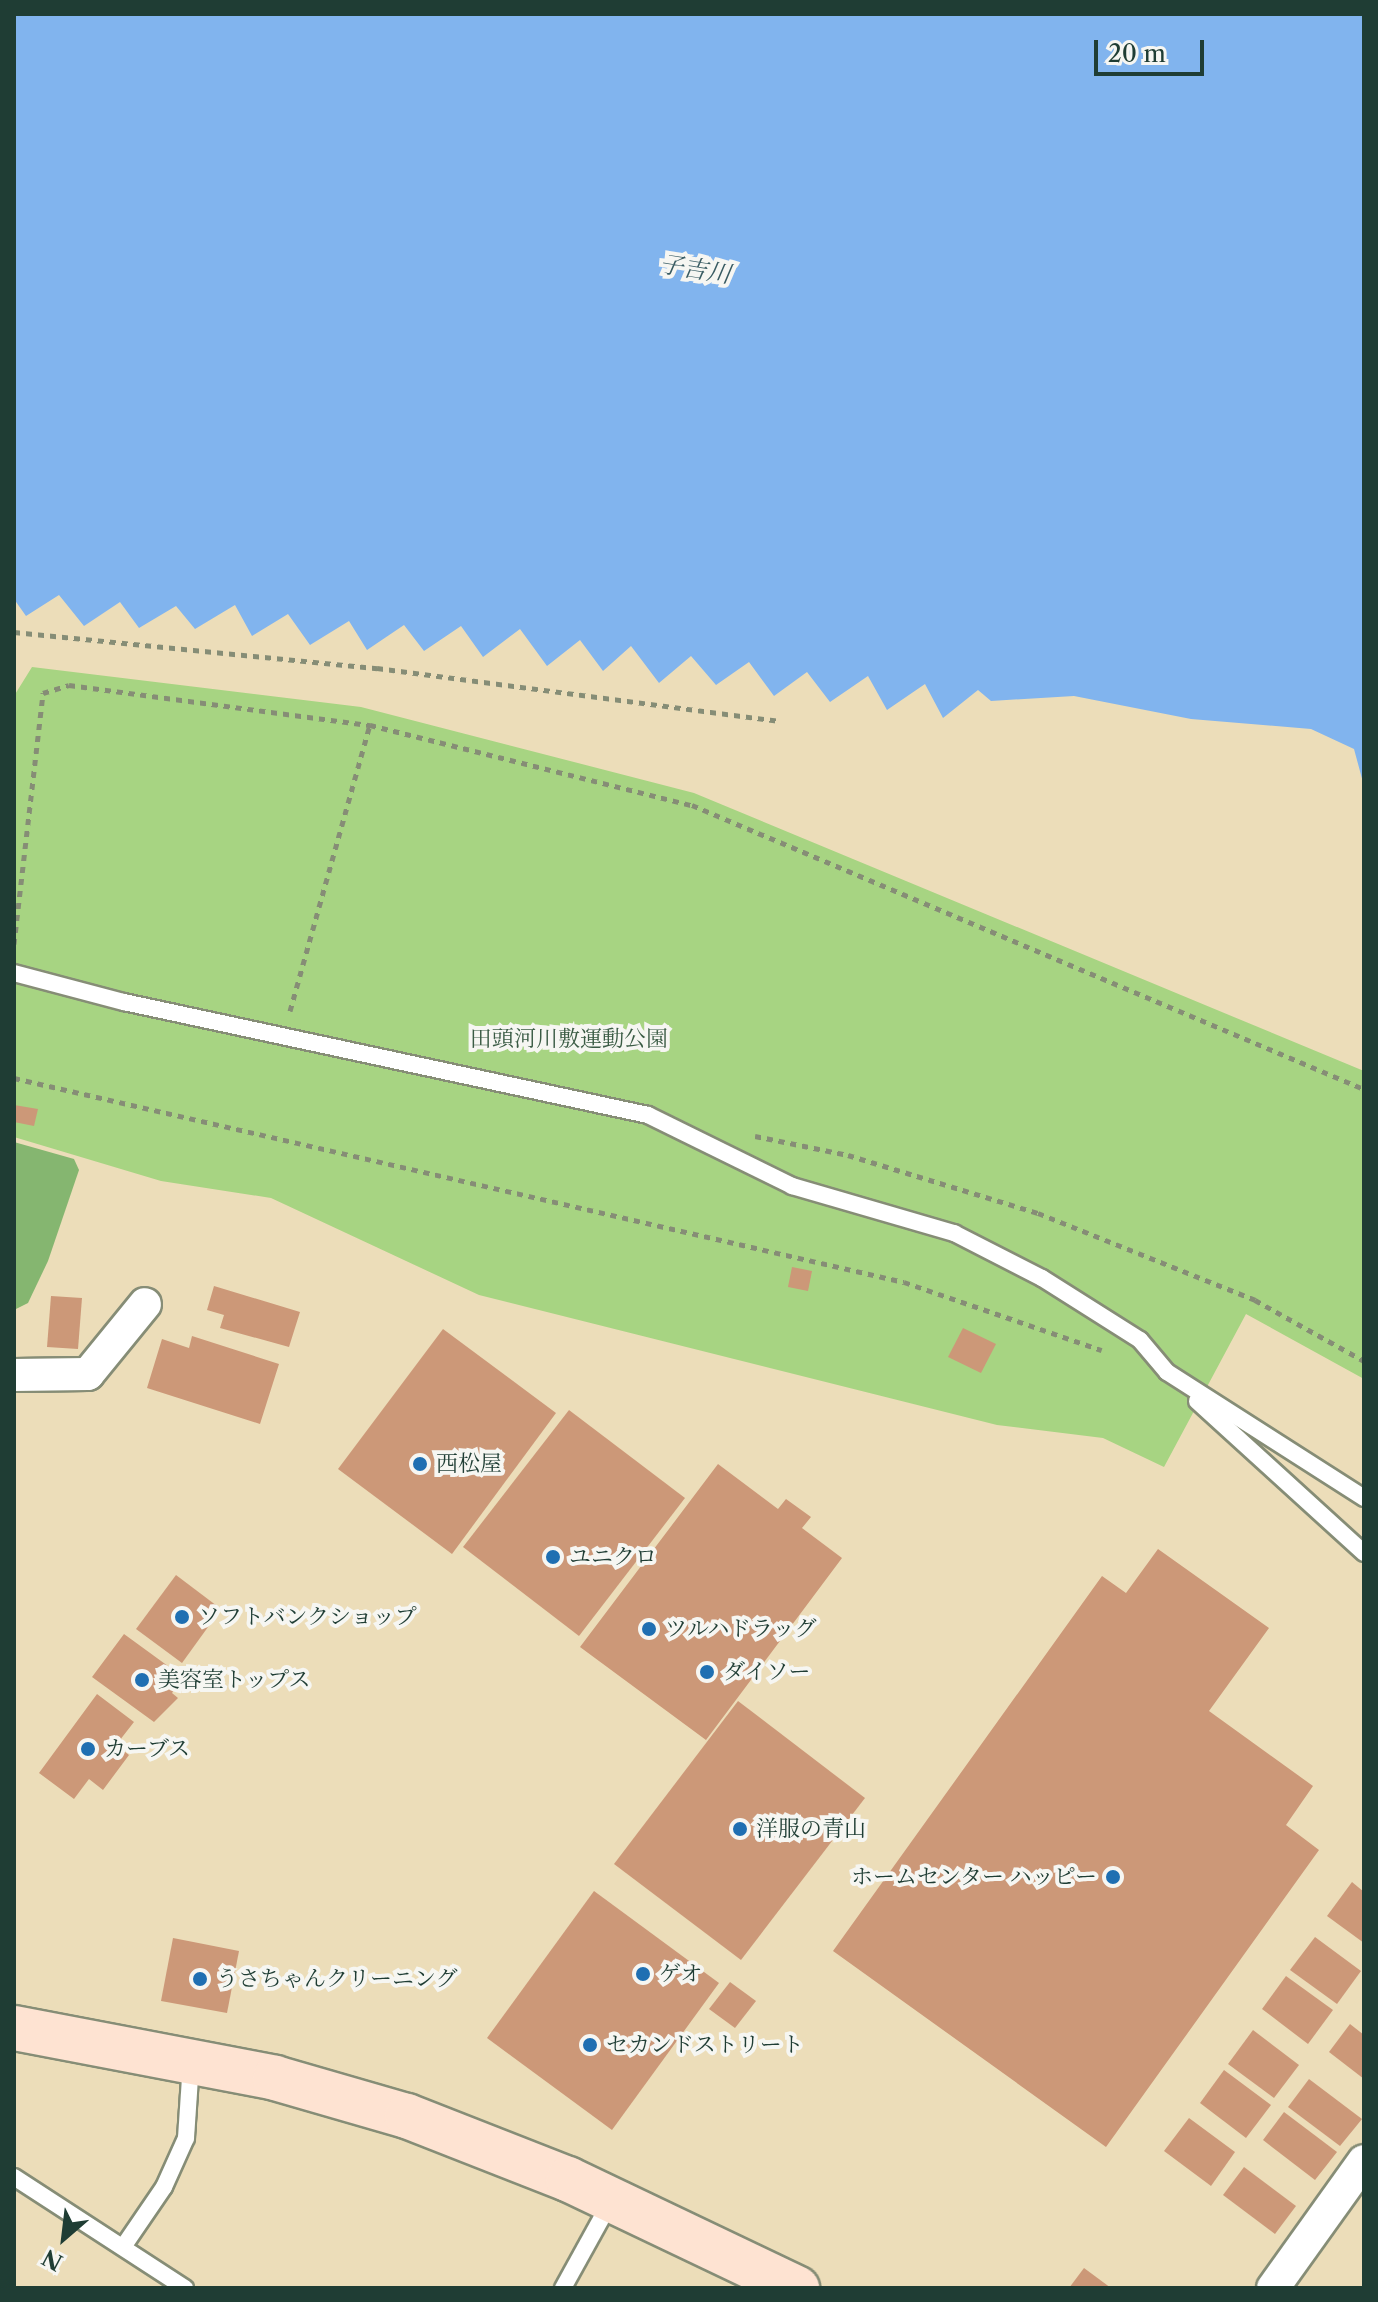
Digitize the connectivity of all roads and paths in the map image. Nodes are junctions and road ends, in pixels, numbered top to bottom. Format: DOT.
graph roads {
  1 [pos="14,632"];
  2 [pos="777,721"];
  3 [pos="370,725"];
  4 [pos="14,944"];
  5 [pos="14,973"];
  6 [pos="284,1033"];
  7 [pos="14,1078"];
  8 [pos="1364,1089"];
  9 [pos="740,1134"];
  10 [pos="145,1304"];
  11 [pos="1108,1352"];
  12 [pos="1364,1361"];
  13 [pos="1167,1372"];
  14 [pos="14,1375"];
  15 [pos="1364,1498"];
  16 [pos="1364,1553"];
  17 [pos="14,2028"];
  18 [pos="191,2061"];
  19 [pos="1364,2161"];
  20 [pos="14,2177"];
  21 [pos="612,2199"];
  22 [pos="123,2247"];
  23 [pos="185,2288"];
  24 [pos="563,2288"];
  25 [pos="797,2288"];
  26 [pos="1273,2288"];
  1 -- 2 [label="path"];
  3 -- 4 [label="path"];
  3 -- 6 [label="path"];
  3 -- 8 [label="path"];
  5 -- 6 [label="lane"];
  6 -- 13 [label="lane"];
  7 -- 11 [label="path"];
  9 -- 12 [label="path"];
  10 -- 14 [label="street"];
  13 -- 15 [label="lane"];
  13 -- 16 [label="lane"];
  17 -- 18 [label="street"];
  18 -- 21 [label="street"];
  18 -- 22 [label="lane"];
  19 -- 26 [label="street"];
  20 -- 22 [label="lane"];
  21 -- 24 [label="lane"];
  21 -- 25 [label="street"];
  22 -- 23 [label="lane"];
}
